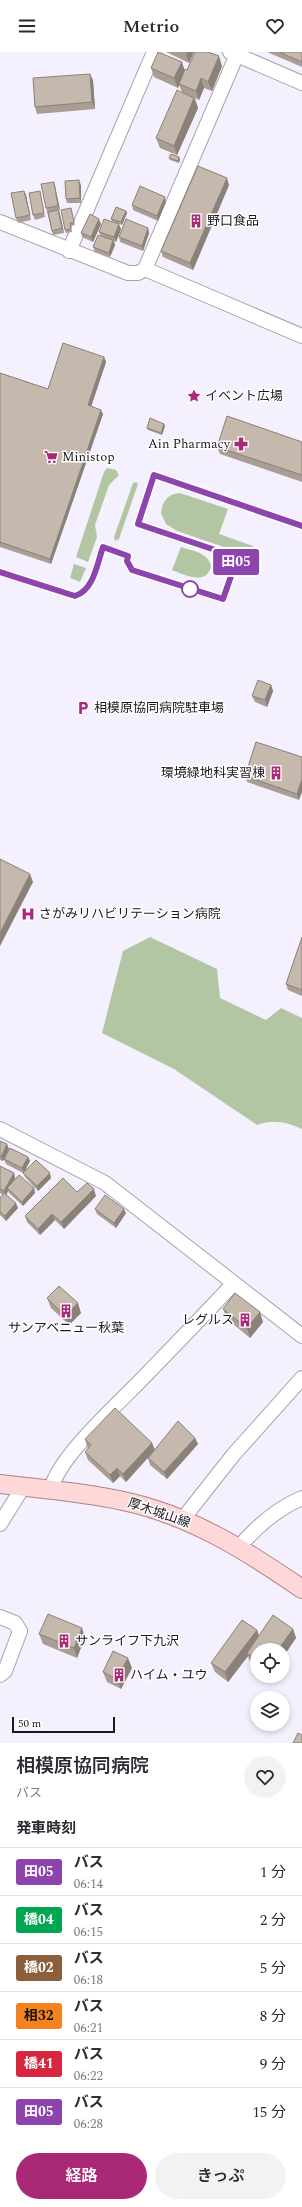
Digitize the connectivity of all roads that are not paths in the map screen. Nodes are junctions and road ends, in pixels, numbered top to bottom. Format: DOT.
graph roads {
  1 [pos="154,52"];
  2 [pos="235,53"];
  3 [pos="302,83"];
  4 [pos="0,222"];
  5 [pos="69,251"];
  6 [pos="145,269"];
  7 [pos="302,336"];
  8 [pos="0,1129"];
  9 [pos="234,1283"];
  10 [pos="302,1336"];
  11 [pos="302,1378"];
  12 [pos="0,1484"];
  13 [pos="23,1487"];
  14 [pos="52,1490"];
  15 [pos="302,1498"];
  16 [pos="182,1520"];
  17 [pos="0,1524"];
  18 [pos="239,1547"];
  19 [pos="302,1589"];
  20 [pos="0,1617"];
  21 [pos="0,1675"];
  1 -- 5 [label="street"];
  2 -- 3 [label="street"];
  2 -- 6 [label="street"];
  4 -- 5 [label="street"];
  5 -- 6 [label="street"];
  6 -- 7 [label="street"];
  8 -- 9 [label="street"];
  9 -- 10 [label="street"];
  9 -- 14 [label="street"];
  11 -- 16 [label="street"];
  12 -- 13 [label="main road, 厚木城山線"];
  13 -- 14 [label="main road, 厚木城山線"];
  13 -- 17 [label="street"];
  14 -- 16 [label="main road, 厚木城山線"];
  15 -- 18 [label="street"];
  16 -- 18 [label="main road, 厚木城山線"];
  18 -- 19 [label="main road, 厚木城山線"];
  20 -- 21 [label="street"];
}
